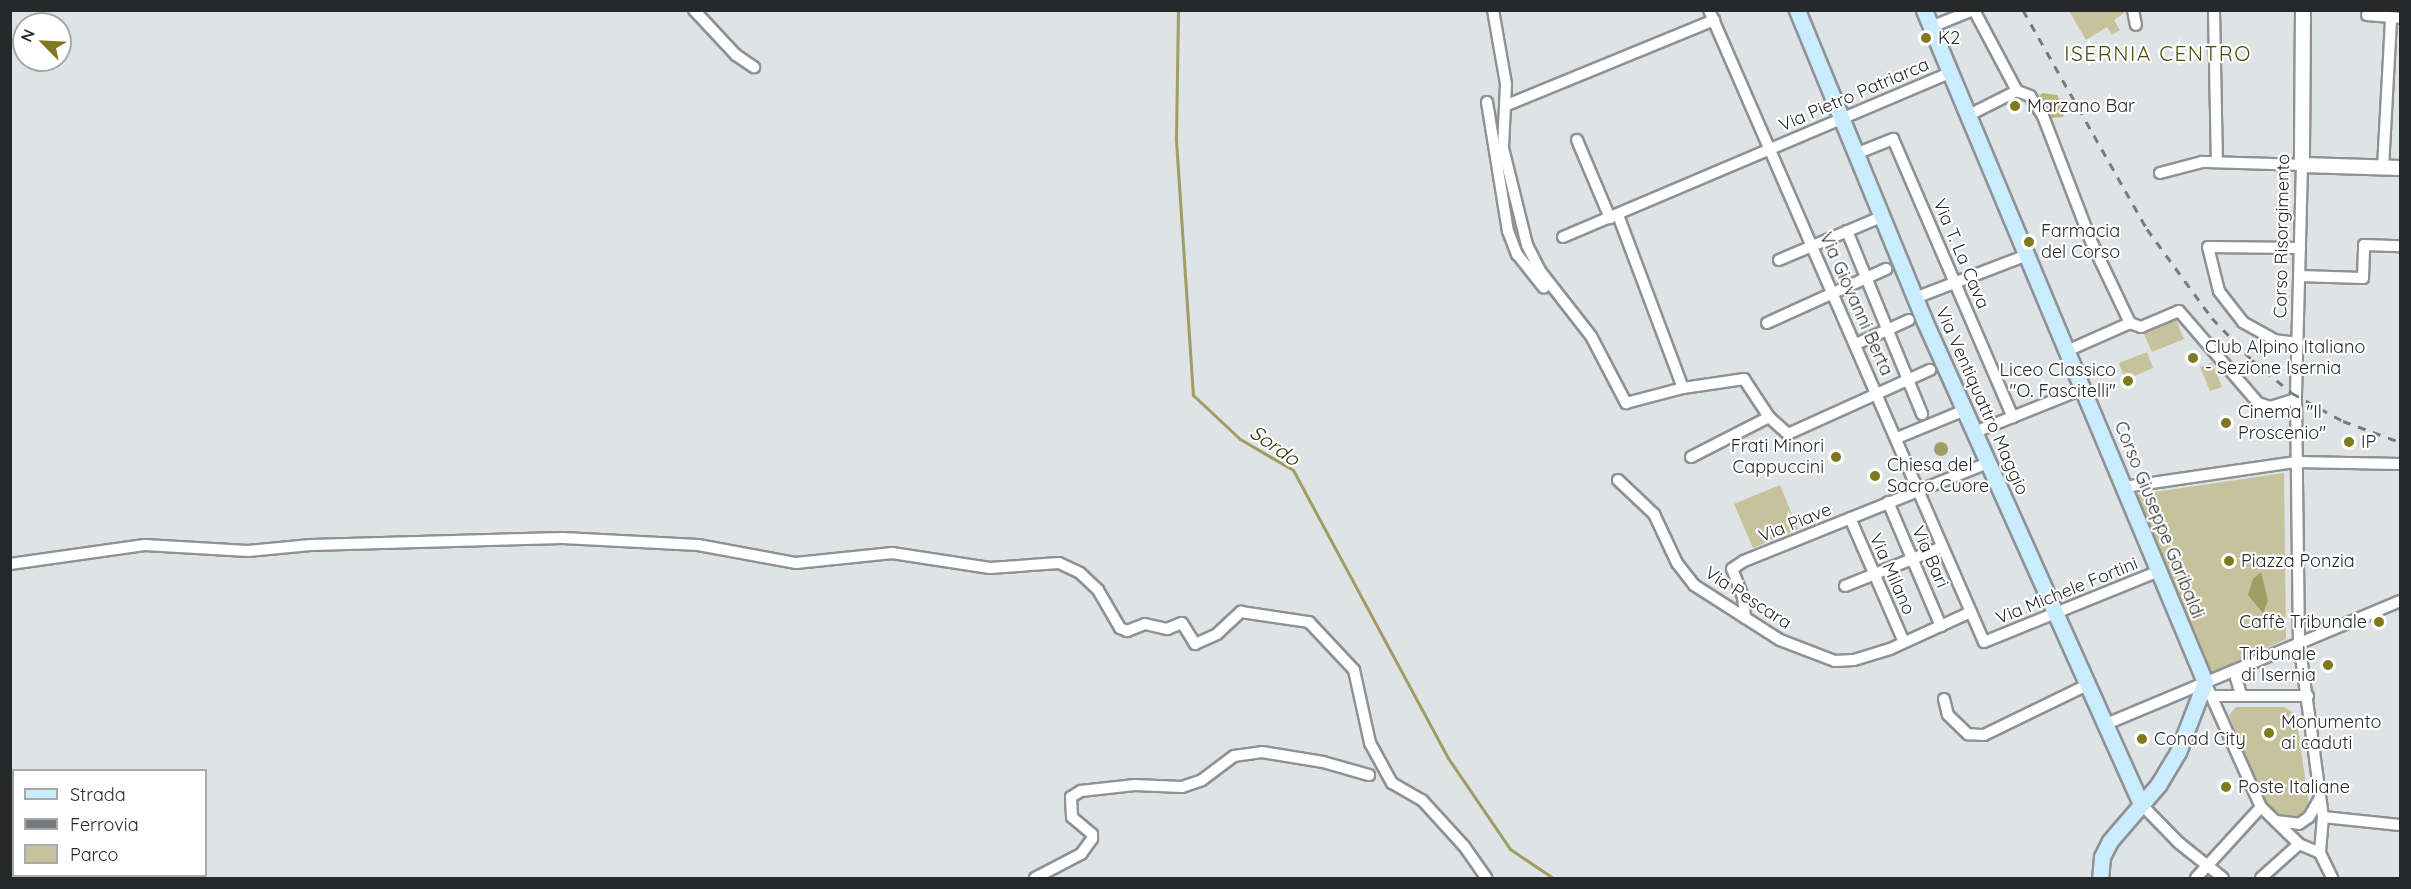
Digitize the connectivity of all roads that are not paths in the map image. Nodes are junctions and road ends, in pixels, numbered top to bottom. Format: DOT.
graph roads {
  1 [pos="694,10"];
  2 [pos="1493,10"];
  3 [pos="1797,10"];
  4 [pos="1924,10"];
  5 [pos="1973,10"];
  6 [pos="2133,10"];
  7 [pos="2214,10"];
  8 [pos="2303,10"];
  9 [pos="1712,15"];
  10 [pos="2367,15"];
  11 [pos="2396,18"];
  12 [pos="2136,25"];
  13 [pos="1931,27"];
  14 [pos="754,67"];
  15 [pos="1951,72"];
  16 [pos="2017,92"];
  17 [pos="1487,102"];
  18 [pos="1507,105"];
  19 [pos="1969,115"];
  20 [pos="1844,117"];
  21 [pos="1576,140"];
  22 [pos="1769,149"];
  23 [pos="1858,153"];
  24 [pos="2217,161"];
  25 [pos="2302,165"];
  26 [pos="2384,168"];
  27 [pos="2400,168"];
  28 [pos="2160,174"];
  29 [pos="1883,216"];
  30 [pos="1614,217"];
  31 [pos="1847,231"];
  32 [pos="1563,237"];
  33 [pos="1813,246"];
  34 [pos="2400,246"];
  35 [pos="2300,248"];
  36 [pos="2027,255"];
  37 [pos="1779,260"];
  38 [pos="1886,269"];
  39 [pos="2299,276"];
  40 [pos="1866,278"];
  41 [pos="1955,283"];
  42 [pos="1834,293"];
  43 [pos="1557,295"];
  44 [pos="1915,298"];
  45 [pos="1909,320"];
  46 [pos="1767,323"];
  47 [pos="2130,323"];
  48 [pos="1887,329"];
  49 [pos="2298,343"];
  50 [pos="1856,344"];
  51 [pos="2069,350"];
  52 [pos="1930,370"];
  53 [pos="1908,380"];
  54 [pos="1683,388"];
  55 [pos="2085,388"];
  56 [pos="1878,394"];
  57 [pos="2296,399"];
  58 [pos="1965,410"];
  59 [pos="1922,414"];
  60 [pos="1769,417"];
  61 [pos="2013,417"];
  62 [pos="1975,432"];
  63 [pos="1897,438"];
  64 [pos="1691,457"];
  65 [pos="2296,462"];
  66 [pos="1988,463"];
  67 [pos="2400,464"];
  68 [pos="1618,480"];
  69 [pos="2124,487"];
  70 [pos="1918,490"];
  71 [pos="1888,502"];
  72 [pos="1850,518"];
  73 [pos="1942,547"];
  74 [pos="1912,559"];
  75 [pos="10,564"];
  76 [pos="2159,571"];
  77 [pos="1875,574"];
  78 [pos="1845,586"];
  79 [pos="2400,601"];
  80 [pos="1971,612"];
  81 [pos="2055,612"];
  82 [pos="1745,618"];
  83 [pos="1941,626"];
  84 [pos="1904,642"];
  85 [pos="2299,642"];
  86 [pos="2237,670"];
  87 [pos="2087,685"];
  88 [pos="2208,689"];
  89 [pos="2241,694"];
  90 [pos="2308,696"];
  91 [pos="1944,699"];
  92 [pos="2104,726"];
  93 [pos="1369,775"];
  94 [pos="2320,798"];
  95 [pos="2141,804"];
  96 [pos="2261,807"];
  97 [pos="2323,817"];
  98 [pos="2273,820"];
  99 [pos="2400,825"];
  100 [pos="2299,844"];
  101 [pos="2320,854"];
  102 [pos="2209,864"];
  103 [pos="1035,879"];
  104 [pos="1486,879"];
  105 [pos="2100,879"];
  106 [pos="2196,879"];
  107 [pos="2223,879"];
  108 [pos="2261,879"];
  109 [pos="2332,879"];
  1 -- 14 [label="street"];
  2 -- 18 [label="street"];
  3 -- 20 [label="main road, Via Ventiquattro Maggio"];
  4 -- 13 [label="main road, Corso Giuseppe Garibaldi"];
  5 -- 13 [label="street"];
  5 -- 16 [label="street"];
  6 -- 12 [label="street"];
  7 -- 24 [label="street"];
  8 -- 25 [label="street, Corso Risorgimento"];
  9 -- 18 [label="street"];
  9 -- 22 [label="street, Via Giovanni Berta"];
  10 -- 11 [label="street"];
  11 -- 26 [label="street"];
  13 -- 15 [label="main road, Corso Giuseppe Garibaldi"];
  15 -- 19 [label="main road, Corso Giuseppe Garibaldi"];
  15 -- 20 [label="street, Via Pietro Patriarca"];
  16 -- 19 [label="street"];
  16 -- 47 [label="street"];
  17 -- 43 [label="street"];
  18 -- 43 [label="street"];
  19 -- 36 [label="main road, Corso Giuseppe Garibaldi"];
  20 -- 22 [label="street, Via Pietro Patriarca"];
  20 -- 23 [label="main road, Via Ventiquattro Maggio"];
  21 -- 30 [label="street"];
  22 -- 30 [label="street, Via Pietro Patriarca"];
  22 -- 33 [label="street, Via Giovanni Berta"];
  23 -- 29 [label="main road, Via Ventiquattro Maggio"];
  23 -- 41 [label="street, Via T. La Cava"];
  24 -- 25 [label="street"];
  24 -- 28 [label="street"];
  25 -- 26 [label="street"];
  25 -- 35 [label="street, Corso Risorgimento"];
  26 -- 27 [label="street"];
  29 -- 31 [label="street"];
  29 -- 44 [label="main road, Via Ventiquattro Maggio"];
  30 -- 32 [label="street, Via Pietro Patriarca"];
  30 -- 54 [label="street"];
  31 -- 33 [label="street"];
  31 -- 40 [label="street"];
  33 -- 37 [label="street"];
  33 -- 42 [label="street, Via Giovanni Berta"];
  34 -- 39 [label="street"];
  35 -- 39 [label="street, Corso Risorgimento"];
  35 -- 49 [label="street"];
  36 -- 41 [label="street"];
  36 -- 51 [label="main road, Corso Giuseppe Garibaldi"];
  38 -- 40 [label="street"];
  39 -- 49 [label="street, Corso Risorgimento"];
  40 -- 42 [label="street"];
  40 -- 48 [label="street"];
  41 -- 44 [label="street"];
  41 -- 61 [label="street, Via T. La Cava"];
  42 -- 46 [label="street"];
  42 -- 50 [label="street, Via Giovanni Berta"];
  43 -- 54 [label="street"];
  44 -- 58 [label="main road, Via Ventiquattro Maggio"];
  45 -- 48 [label="street"];
  47 -- 51 [label="street"];
  47 -- 57 [label="street"];
  48 -- 50 [label="street"];
  48 -- 53 [label="street"];
  49 -- 57 [label="street, Corso Risorgimento"];
  50 -- 56 [label="street, Via Giovanni Berta"];
  51 -- 55 [label="main road, Corso Giuseppe Garibaldi"];
  52 -- 53 [label="street"];
  53 -- 56 [label="street"];
  53 -- 59 [label="street"];
  54 -- 60 [label="street"];
  55 -- 61 [label="street"];
  55 -- 69 [label="main road, Corso Giuseppe Garibaldi"];
  56 -- 60 [label="street"];
  56 -- 63 [label="street, Via Giovanni Berta"];
  57 -- 65 [label="street, Corso Risorgimento"];
  58 -- 62 [label="main road, Via Ventiquattro Maggio"];
  58 -- 63 [label="street"];
  60 -- 64 [label="street"];
  61 -- 62 [label="street"];
  62 -- 66 [label="main road, Via Ventiquattro Maggio"];
  63 -- 70 [label="street, Via Giovanni Berta"];
  65 -- 67 [label="street"];
  65 -- 69 [label="street"];
  65 -- 85 [label="street, Corso Risorgimento"];
  66 -- 70 [label="street, Via Piave"];
  66 -- 81 [label="main road, Via Ventiquattro Maggio"];
  68 -- 82 [label="street, Via Pescara"];
  69 -- 76 [label="main road, Corso Giuseppe Garibaldi"];
  70 -- 71 [label="street, Via Piave"];
  70 -- 73 [label="street, Via Giovanni Berta"];
  71 -- 72 [label="street, Via Piave"];
  71 -- 74 [label="street, Via Bari"];
  72 -- 77 [label="street, Via Milano"];
  72 -- 82 [label="street, Via Piave"];
  73 -- 74 [label="street"];
  73 -- 80 [label="street, Via Giovanni Berta"];
  74 -- 77 [label="street"];
  74 -- 83 [label="street, Via Bari"];
  75 -- 104 [label="street"];
  76 -- 81 [label="street, Via Michele Fortini"];
  76 -- 88 [label="main road, Corso Giuseppe Garibaldi"];
  77 -- 78 [label="street"];
  77 -- 84 [label="street, Via Milano"];
  79 -- 85 [label="street"];
  80 -- 81 [label="street, Via Michele Fortini"];
  80 -- 83 [label="street, Via Pescara"];
  81 -- 87 [label="main road, Via Ventiquattro Maggio"];
  82 -- 84 [label="street, Via Pescara"];
  83 -- 84 [label="street, Via Pescara"];
  85 -- 86 [label="street"];
  85 -- 90 [label="street, Corso Risorgimento"];
  86 -- 88 [label="street"];
  86 -- 89 [label="street"];
  87 -- 91 [label="street"];
  87 -- 92 [label="main road, Via Ventiquattro Maggio"];
  88 -- 89 [label="street"];
  88 -- 92 [label="street"];
  88 -- 95 [label="main road"];
  88 -- 96 [label="street, Corso Giuseppe Garibaldi"];
  89 -- 90 [label="street"];
  90 -- 94 [label="street, Corso Risorgimento"];
  92 -- 95 [label="main road, Via Ventiquattro Maggio"];
  93 -- 103 [label="street"];
  94 -- 97 [label="street, Corso Risorgimento"];
  94 -- 98 [label="street"];
  95 -- 102 [label="street"];
  95 -- 105 [label="main road"];
  96 -- 98 [label="street, Corso Giuseppe Garibaldi"];
  96 -- 102 [label="street"];
  97 -- 99 [label="street"];
  97 -- 101 [label="street, Corso Risorgimento"];
  98 -- 100 [label="street, Corso Giuseppe Garibaldi"];
  100 -- 101 [label="street, Corso Giuseppe Garibaldi"];
  100 -- 108 [label="street"];
  101 -- 109 [label="street"];
  102 -- 106 [label="street"];
  102 -- 107 [label="street"];
}
